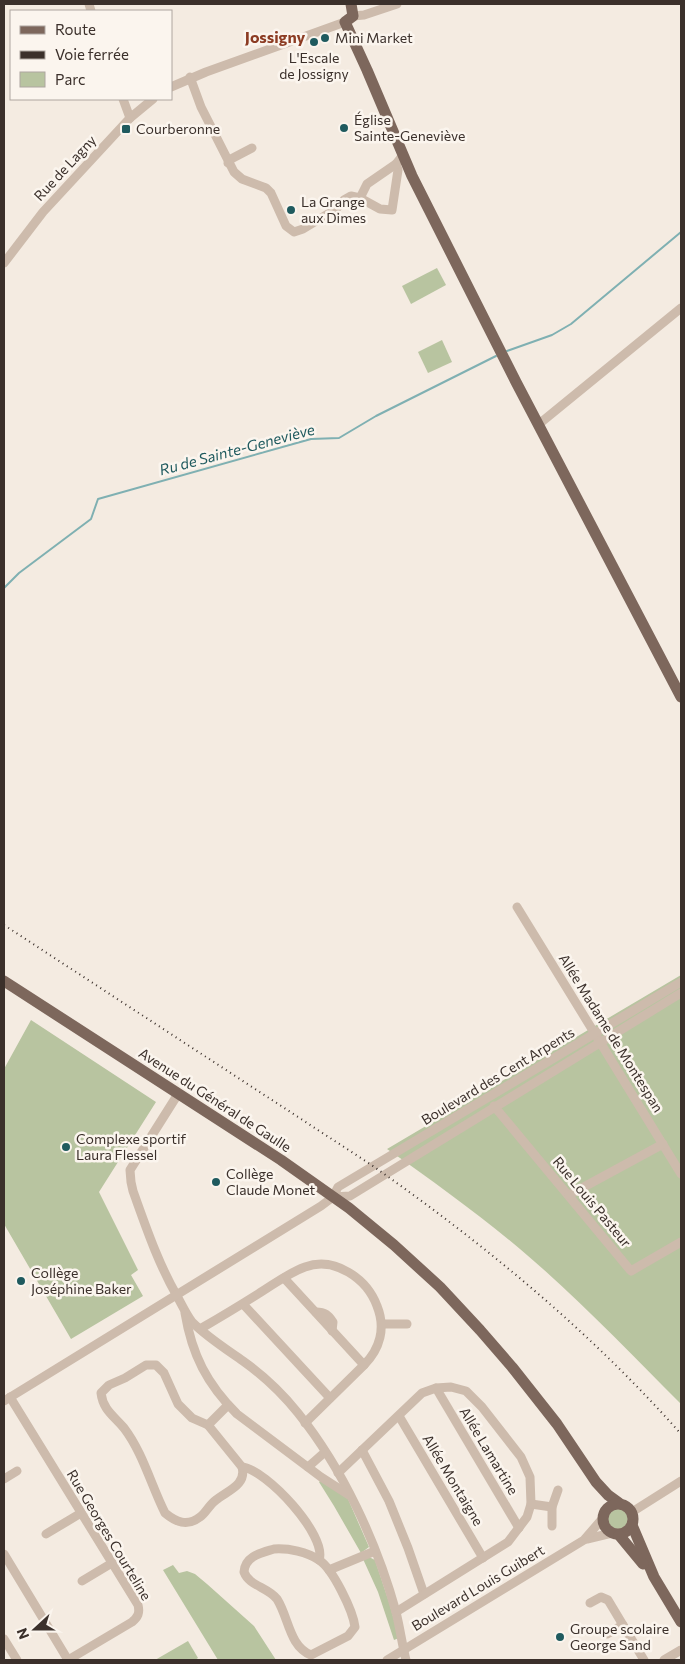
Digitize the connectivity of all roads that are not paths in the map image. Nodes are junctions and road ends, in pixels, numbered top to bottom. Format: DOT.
graph roads {
  1 [pos="351,4"];
  2 [pos="397,4"];
  3 [pos="349,19"];
  4 [pos="190,78"];
  5 [pos="172,87"];
  6 [pos="123,100"];
  7 [pos="151,100"];
  8 [pos="130,118"];
  9 [pos="252,148"];
  10 [pos="400,160"];
  11 [pos="228,163"];
  12 [pos="360,198"];
  13 [pos="4,263"];
  14 [pos="681,308"];
  15 [pos="539,424"];
  16 [pos="681,697"];
  17 [pos="517,907"];
  18 [pos="4,980"];
  19 [pos="681,982"];
  20 [pos="681,992"];
  21 [pos="594,1034"];
  22 [pos="599,1042"];
  23 [pos="178,1094"];
  24 [pos="494,1106"];
  25 [pos="664,1144"];
  26 [pos="681,1174"];
  27 [pos="569,1195"];
  28 [pos="333,1197"];
  29 [pos="681,1242"];
  30 [pos="284,1278"];
  31 [pos="176,1295"];
  32 [pos="243,1304"];
  33 [pos="185,1312"];
  34 [pos="382,1324"];
  35 [pos="407,1324"];
  36 [pos="204,1332"];
  37 [pos="192,1344"];
  38 [pos="364,1365"];
  39 [pos="436,1388"];
  40 [pos="330,1398"];
  41 [pos="7,1399"];
  42 [pos="228,1404"];
  43 [pos="398,1416"];
  44 [pos="305,1423"];
  45 [pos="208,1425"];
  46 [pos="362,1450"];
  47 [pos="325,1452"];
  48 [pos="242,1467"];
  49 [pos="308,1467"];
  50 [pos="17,1471"];
  51 [pos="338,1473"];
  52 [pos="4,1479"];
  53 [pos="681,1481"];
  54 [pos="596,1482"];
  55 [pos="558,1490"];
  56 [pos="350,1495"];
  57 [pos="531,1504"];
  58 [pos="619,1504"];
  59 [pos="552,1507"];
  60 [pos="632,1512"];
  61 [pos="80,1513"];
  62 [pos="604,1515"];
  63 [pos="632,1525"];
  64 [pos="552,1526"];
  65 [pos="519,1528"];
  66 [pos="46,1534"];
  67 [pos="616,1534"];
  68 [pos="584,1540"];
  69 [pos="375,1551"];
  70 [pos="4,1554"];
  71 [pos="483,1558"];
  72 [pos="319,1560"];
  73 [pos="112,1563"];
  74 [pos="329,1570"];
  75 [pos="654,1577"];
  76 [pos="82,1581"];
  77 [pos="424,1594"];
  78 [pos="590,1603"];
  79 [pos="396,1612"];
  80 [pos="681,1622"];
  81 [pos="623,1625"];
  82 [pos="607,1634"];
  83 [pos="4,1642"];
  84 [pos="404,1650"];
  85 [pos="681,1650"];
  86 [pos="17,1660"];
  87 [pos="68,1660"];
  88 [pos="387,1660"];
  89 [pos="406,1660"];
  90 [pos="644,1660"];
  91 [pos="664,1660"];
  1 -- 3 [label="main road"];
  2 -- 3 [label="street"];
  3 -- 4 [label="street"];
  3 -- 10 [label="main road"];
  4 -- 5 [label="street"];
  4 -- 11 [label="street"];
  6 -- 8 [label="street"];
  7 -- 8 [label="street, Rue de Lagny"];
  8 -- 13 [label="street, Rue de Lagny"];
  9 -- 11 [label="street"];
  10 -- 12 [label="street"];
  10 -- 12 [label="street"];
  10 -- 15 [label="main road"];
  11 -- 12 [label="street"];
  14 -- 15 [label="street"];
  15 -- 16 [label="main road"];
  17 -- 21 [label="street, Allée Madame de Montespan"];
  18 -- 23 [label="main road, Avenue du Général de Gaulle"];
  19 -- 21 [label="street, Boulevard des Cent Arpents"];
  20 -- 22 [label="street, Boulevard des Cent Arpents"];
  21 -- 22 [label="street, Allée Madame de Montespan"];
  21 -- 28 [label="street, Boulevard des Cent Arpents"];
  22 -- 24 [label="street, Boulevard des Cent Arpents"];
  22 -- 25 [label="street, Allée Madame de Montespan"];
  23 -- 28 [label="main road, Avenue du Général de Gaulle"];
  23 -- 31 [label="street"];
  24 -- 27 [label="street, Rue Louis Pasteur"];
  24 -- 28 [label="street, Boulevard des Cent Arpents"];
  25 -- 26 [label="street, Allée Madame de Montespan"];
  25 -- 27 [label="street"];
  27 -- 29 [label="street, Rue Louis Pasteur"];
  28 -- 31 [label="street, Boulevard des Cent Arpents"];
  28 -- 54 [label="main road, Avenue du Général de Gaulle"];
  30 -- 32 [label="street"];
  30 -- 34 [label="street"];
  30 -- 38 [label="street"];
  31 -- 33 [label="street"];
  31 -- 41 [label="street, Boulevard des Cent Arpents"];
  32 -- 36 [label="street"];
  32 -- 40 [label="street"];
  33 -- 36 [label="street"];
  33 -- 37 [label="street"];
  34 -- 35 [label="street"];
  34 -- 38 [label="street"];
  36 -- 37 [label="street"];
  36 -- 44 [label="street"];
  37 -- 42 [label="street"];
  38 -- 40 [label="street"];
  39 -- 43 [label="street"];
  39 -- 57 [label="street"];
  39 -- 65 [label="street, Allée Lamartine"];
  40 -- 44 [label="street"];
  41 -- 61 [label="street, Rue Georges Courteline"];
  42 -- 45 [label="street"];
  42 -- 49 [label="street"];
  43 -- 46 [label="street"];
  43 -- 71 [label="street, Allée Montaigne"];
  44 -- 47 [label="street"];
  45 -- 48 [label="street"];
  45 -- 48 [label="street"];
  46 -- 51 [label="street"];
  46 -- 77 [label="street"];
  47 -- 49 [label="street"];
  47 -- 51 [label="street"];
  48 -- 72 [label="street"];
  49 -- 56 [label="street"];
  50 -- 52 [label="street"];
  51 -- 56 [label="street"];
  53 -- 60 [label="street"];
  54 -- 58 [label="main road, Avenue du Général de Gaulle"];
  54 -- 62 [label="main road, Avenue du Général de Gaulle"];
  55 -- 59 [label="street"];
  56 -- 69 [label="street"];
  57 -- 59 [label="street"];
  57 -- 65 [label="street"];
  58 -- 60 [label="main road, Avenue du Général de Gaulle"];
  58 -- 62 [label="main road"];
  59 -- 64 [label="street"];
  60 -- 63 [label="main road, Avenue du Général de Gaulle"];
  61 -- 66 [label="street"];
  61 -- 73 [label="street, Rue Georges Courteline"];
  62 -- 67 [label="main road, Avenue du Général de Gaulle"];
  62 -- 68 [label="street, Boulevard Louis Guibert"];
  63 -- 67 [label="main road"];
  63 -- 75 [label="main road, Avenue du Général de Gaulle"];
  65 -- 71 [label="street"];
  67 -- 68 [label="street, Boulevard Louis Guibert"];
  67 -- 75 [label="main road, Avenue du Général de Gaulle"];
  68 -- 84 [label="street, Boulevard Louis Guibert"];
  69 -- 74 [label="street"];
  69 -- 79 [label="street"];
  70 -- 87 [label="street"];
  71 -- 77 [label="street"];
  72 -- 74 [label="street"];
  72 -- 74 [label="street"];
  73 -- 76 [label="street"];
  73 -- 87 [label="street, Rue Georges Courteline"];
  75 -- 80 [label="main road, Avenue du Général de Gaulle"];
  77 -- 79 [label="street"];
  78 -- 81 [label="street"];
  79 -- 84 [label="street"];
  81 -- 82 [label="street"];
  81 -- 90 [label="street"];
  83 -- 86 [label="street"];
  84 -- 88 [label="street, Boulevard Louis Guibert"];
  84 -- 89 [label="street"];
  85 -- 91 [label="street"];
}
